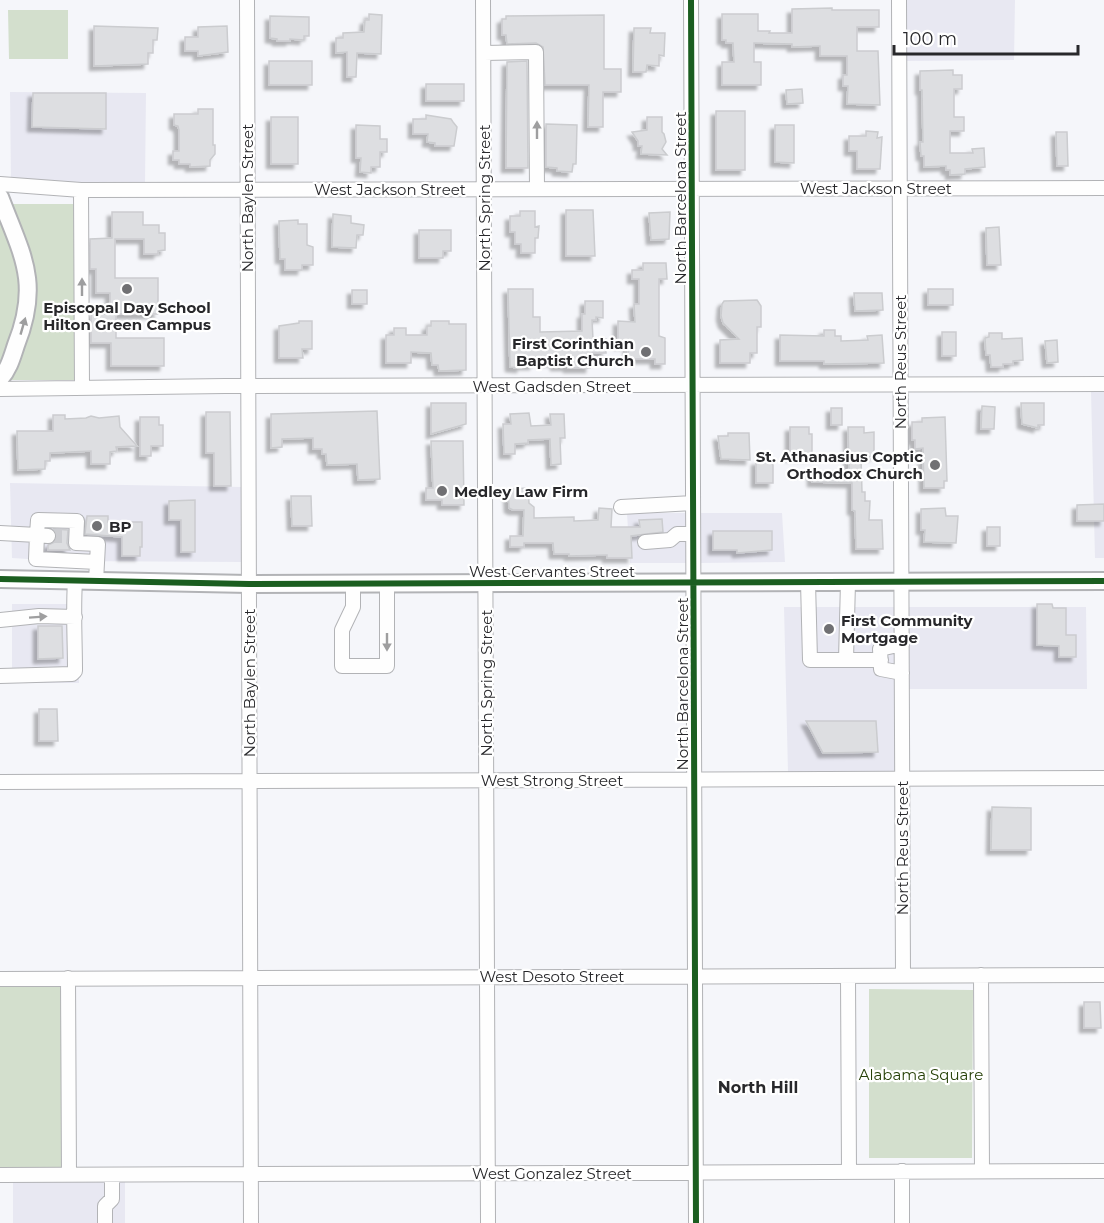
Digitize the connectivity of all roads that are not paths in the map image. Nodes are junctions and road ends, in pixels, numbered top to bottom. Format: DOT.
graph roads {
  1 [pos="247,0"];
  2 [pos="483,0"];
  3 [pos="691,0"];
  4 [pos="899,0"];
  5 [pos="483,53"];
  6 [pos="0,184"];
  7 [pos="900,188"];
  8 [pos="1104,188"];
  9 [pos="484,189"];
  10 [pos="537,189"];
  11 [pos="692,189"];
  12 [pos="81,190"];
  13 [pos="247,190"];
  14 [pos="0,196"];
  15 [pos="0,379"];
  16 [pos="1104,384"];
  17 [pos="693,385"];
  18 [pos="901,385"];
  19 [pos="485,386"];
  20 [pos="248,387"];
  21 [pos="82,388"];
  22 [pos="0,389"];
  23 [pos="693,503"];
  24 [pos="621,507"];
  25 [pos="0,533"];
  26 [pos="693,534"];
  27 [pos="42,535"];
  28 [pos="645,542"];
  29 [pos="36,559"];
  30 [pos="97,562"];
  31 [pos="0,579"];
  32 [pos="36,580"];
  33 [pos="75,581"];
  34 [pos="96,581"];
  35 [pos="1104,581"];
  36 [pos="808,582"];
  37 [pos="848,582"];
  38 [pos="902,582"];
  39 [pos="486,583"];
  40 [pos="693,583"];
  41 [pos="249,584"];
  42 [pos="353,584"];
  43 [pos="387,584"];
  44 [pos="75,617"];
  45 [pos="0,620"];
  46 [pos="902,644"];
  47 [pos="846,660"];
  48 [pos="881,660"];
  49 [pos="902,673"];
  50 [pos="0,676"];
  51 [pos="902,778"];
  52 [pos="1104,778"];
  53 [pos="694,779"];
  54 [pos="486,780"];
  55 [pos="249,781"];
  56 [pos="0,782"];
  57 [pos="903,975"];
  58 [pos="981,975"];
  59 [pos="1104,975"];
  60 [pos="487,976"];
  61 [pos="695,976"];
  62 [pos="848,976"];
  63 [pos="68,978"];
  64 [pos="250,978"];
  65 [pos="0,979"];
  66 [pos="902,1171"];
  67 [pos="982,1171"];
  68 [pos="1104,1171"];
  69 [pos="696,1172"];
  70 [pos="849,1172"];
  71 [pos="488,1173"];
  72 [pos="251,1174"];
  73 [pos="0,1175"];
  74 [pos="69,1175"];
  75 [pos="112,1175"];
  76 [pos="105,1223"];
  77 [pos="251,1223"];
  78 [pos="488,1223"];
  79 [pos="696,1223"];
  80 [pos="903,1223"];
  1 -- 13 [label="street, North Baylen Street"];
  2 -- 5 [label="street, North Spring Street"];
  3 -- 11 [label="street, North Barcelona Street"];
  4 -- 7 [label="street, North Reus Street"];
  5 -- 9 [label="street, North Spring Street"];
  10 -- 5 [label="street, one-way"];
  6 -- 12 [label="street, West Jackson Street"];
  7 -- 8 [label="street, West Jackson Street"];
  7 -- 11 [label="street, West Jackson Street"];
  7 -- 18 [label="street, North Reus Street"];
  9 -- 10 [label="street, West Jackson Street"];
  9 -- 13 [label="street, West Jackson Street"];
  9 -- 19 [label="street, North Spring Street"];
  10 -- 11 [label="street, West Jackson Street"];
  11 -- 17 [label="street, North Barcelona Street"];
  12 -- 13 [label="street, West Jackson Street"];
  21 -- 12 [label="street, one-way"];
  13 -- 20 [label="street, North Baylen Street"];
  15 -- 14 [label="main road, one-way"];
  16 -- 18 [label="street, West Gadsden Street"];
  17 -- 18 [label="street, West Gadsden Street"];
  17 -- 19 [label="street, West Gadsden Street"];
  17 -- 23 [label="street, North Barcelona Street"];
  18 -- 38 [label="street, North Reus Street"];
  19 -- 20 [label="street, West Gadsden Street"];
  19 -- 39 [label="street, North Spring Street"];
  20 -- 21 [label="street, West Gadsden Street"];
  20 -- 41 [label="street, North Baylen Street"];
  21 -- 22 [label="street, West Gadsden Street"];
  23 -- 24 [label="street"];
  23 -- 26 [label="street, North Barcelona Street"];
  25 -- 27 [label="street"];
  26 -- 28 [label="street"];
  26 -- 40 [label="street, North Barcelona Street"];
  27 -- 29 [label="street"];
  27 -- 30 [label="street"];
  29 -- 30 [label="street"];
  29 -- 32 [label="street"];
  30 -- 34 [label="street"];
  31 -- 32 [label="main road, West Cervantes Street"];
  32 -- 33 [label="main road, West Cervantes Street"];
  33 -- 34 [label="main road, West Cervantes Street"];
  33 -- 44 [label="street"];
  34 -- 41 [label="main road, West Cervantes Street"];
  35 -- 38 [label="main road, West Cervantes Street"];
  36 -- 37 [label="main road, West Cervantes Street"];
  36 -- 40 [label="main road, West Cervantes Street"];
  36 -- 47 [label="street"];
  37 -- 38 [label="main road, West Cervantes Street"];
  37 -- 47 [label="street"];
  38 -- 46 [label="street, North Reus Street"];
  39 -- 40 [label="main road, West Cervantes Street"];
  39 -- 43 [label="main road, West Cervantes Street"];
  39 -- 54 [label="street, North Spring Street"];
  40 -- 53 [label="street, North Barcelona Street"];
  41 -- 42 [label="main road, West Cervantes Street"];
  41 -- 55 [label="street, North Baylen Street"];
  42 -- 43 [label="main road, West Cervantes Street"];
  43 -- 42 [label="street, one-way"];
  45 -- 44 [label="street, one-way"];
  44 -- 50 [label="street"];
  46 -- 48 [label="street"];
  46 -- 49 [label="street, North Reus Street"];
  47 -- 48 [label="street"];
  48 -- 49 [label="street"];
  49 -- 51 [label="street, North Reus Street"];
  51 -- 52 [label="street, West Strong Street"];
  51 -- 53 [label="street, West Strong Street"];
  51 -- 57 [label="street, North Reus Street"];
  53 -- 54 [label="street, West Strong Street"];
  53 -- 61 [label="street, North Barcelona Street"];
  54 -- 55 [label="street, West Strong Street"];
  54 -- 60 [label="street, North Spring Street"];
  55 -- 56 [label="street, West Strong Street"];
  55 -- 64 [label="street, North Baylen Street"];
  57 -- 58 [label="street, West Desoto Street"];
  57 -- 62 [label="street, West Desoto Street"];
  58 -- 59 [label="street, West Desoto Street"];
  58 -- 67 [label="street"];
  60 -- 61 [label="street, West Desoto Street"];
  60 -- 64 [label="street, West Desoto Street"];
  60 -- 71 [label="street, North Spring Street"];
  61 -- 62 [label="street, West Desoto Street"];
  61 -- 69 [label="street, North Barcelona Street"];
  62 -- 70 [label="street"];
  63 -- 64 [label="street, West Desoto Street"];
  63 -- 65 [label="street, West Desoto Street"];
  63 -- 74 [label="street"];
  64 -- 72 [label="street, North Baylen Street"];
  66 -- 67 [label="street, West Gonzalez Street"];
  66 -- 70 [label="street, West Gonzalez Street"];
  66 -- 80 [label="street"];
  67 -- 68 [label="street, West Gonzalez Street"];
  69 -- 70 [label="street, West Gonzalez Street"];
  69 -- 71 [label="street, West Gonzalez Street"];
  69 -- 79 [label="street, North Barcelona Street"];
  71 -- 72 [label="street, West Gonzalez Street"];
  71 -- 78 [label="street, North Spring Street"];
  72 -- 75 [label="street, West Gonzalez Street"];
  72 -- 77 [label="street, North Baylen Street"];
  73 -- 74 [label="street, West Gonzalez Street"];
  74 -- 75 [label="street, West Gonzalez Street"];
  75 -- 76 [label="street"];
}
